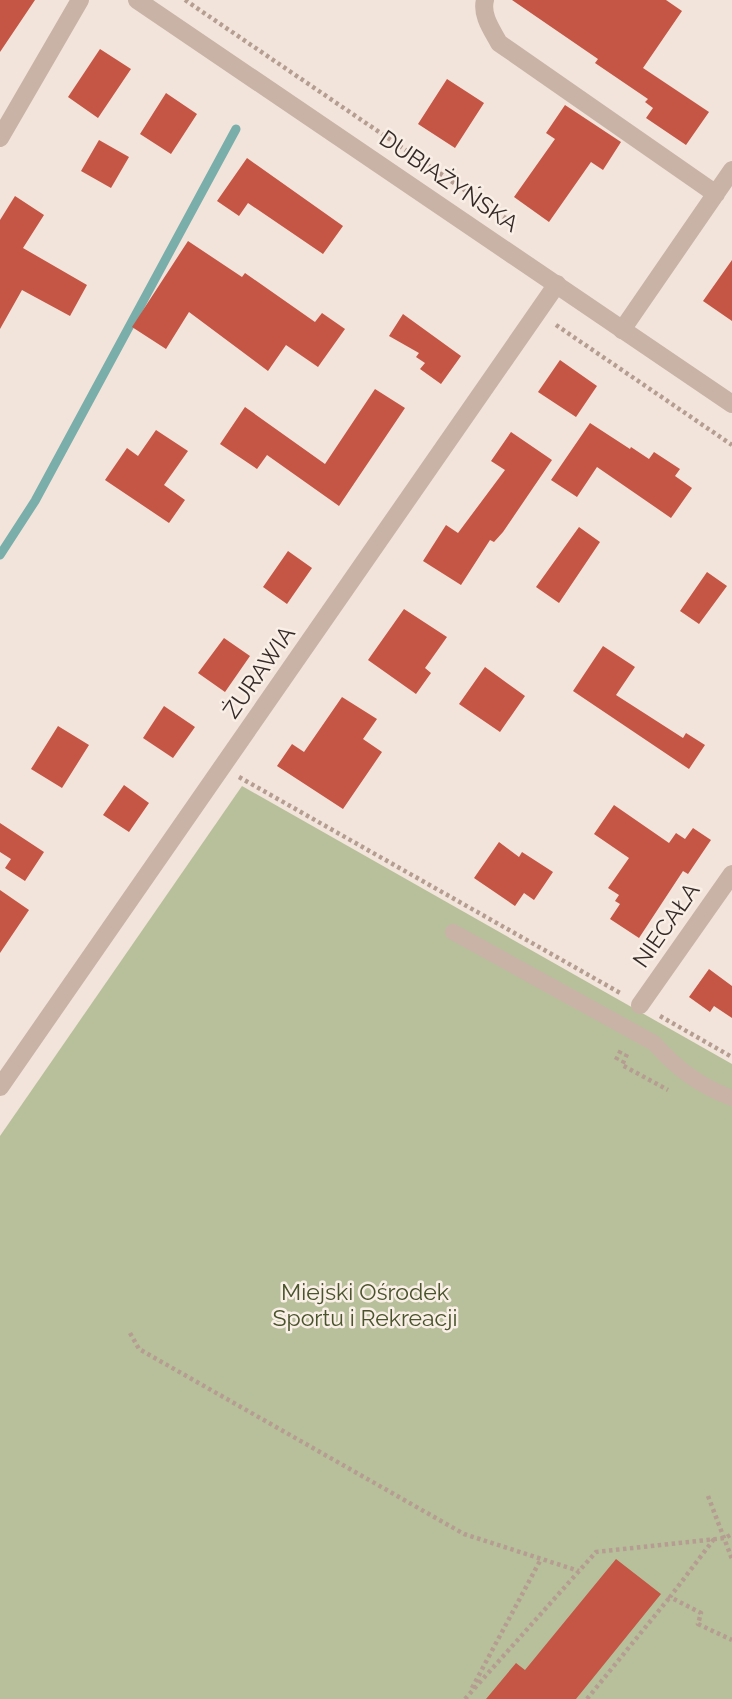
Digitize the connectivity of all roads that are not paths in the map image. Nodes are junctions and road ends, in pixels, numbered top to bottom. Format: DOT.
graph roads {
  1 [pos="80,0"];
  2 [pos="137,0"];
  3 [pos="485,0"];
  4 [pos="0,138"];
  5 [pos="732,170"];
  6 [pos="716,194"];
  7 [pos="557,284"];
  8 [pos="622,330"];
  9 [pos="732,404"];
  10 [pos="732,874"];
  11 [pos="453,932"];
  12 [pos="640,1005"];
  13 [pos="0,1087"];
  14 [pos="732,1098"];
  1 -- 4 [label="street"];
  2 -- 7 [label="street, DUBIAŻYŃSKA"];
  3 -- 6 [label="street"];
  5 -- 6 [label="street"];
  6 -- 8 [label="street"];
  7 -- 8 [label="street, DUBIAŻYŃSKA"];
  7 -- 13 [label="street, ŻURAWIA"];
  8 -- 9 [label="street, DUBIAŻYŃSKA"];
  10 -- 12 [label="street, NIECAŁA"];
  11 -- 14 [label="lane"];
}
